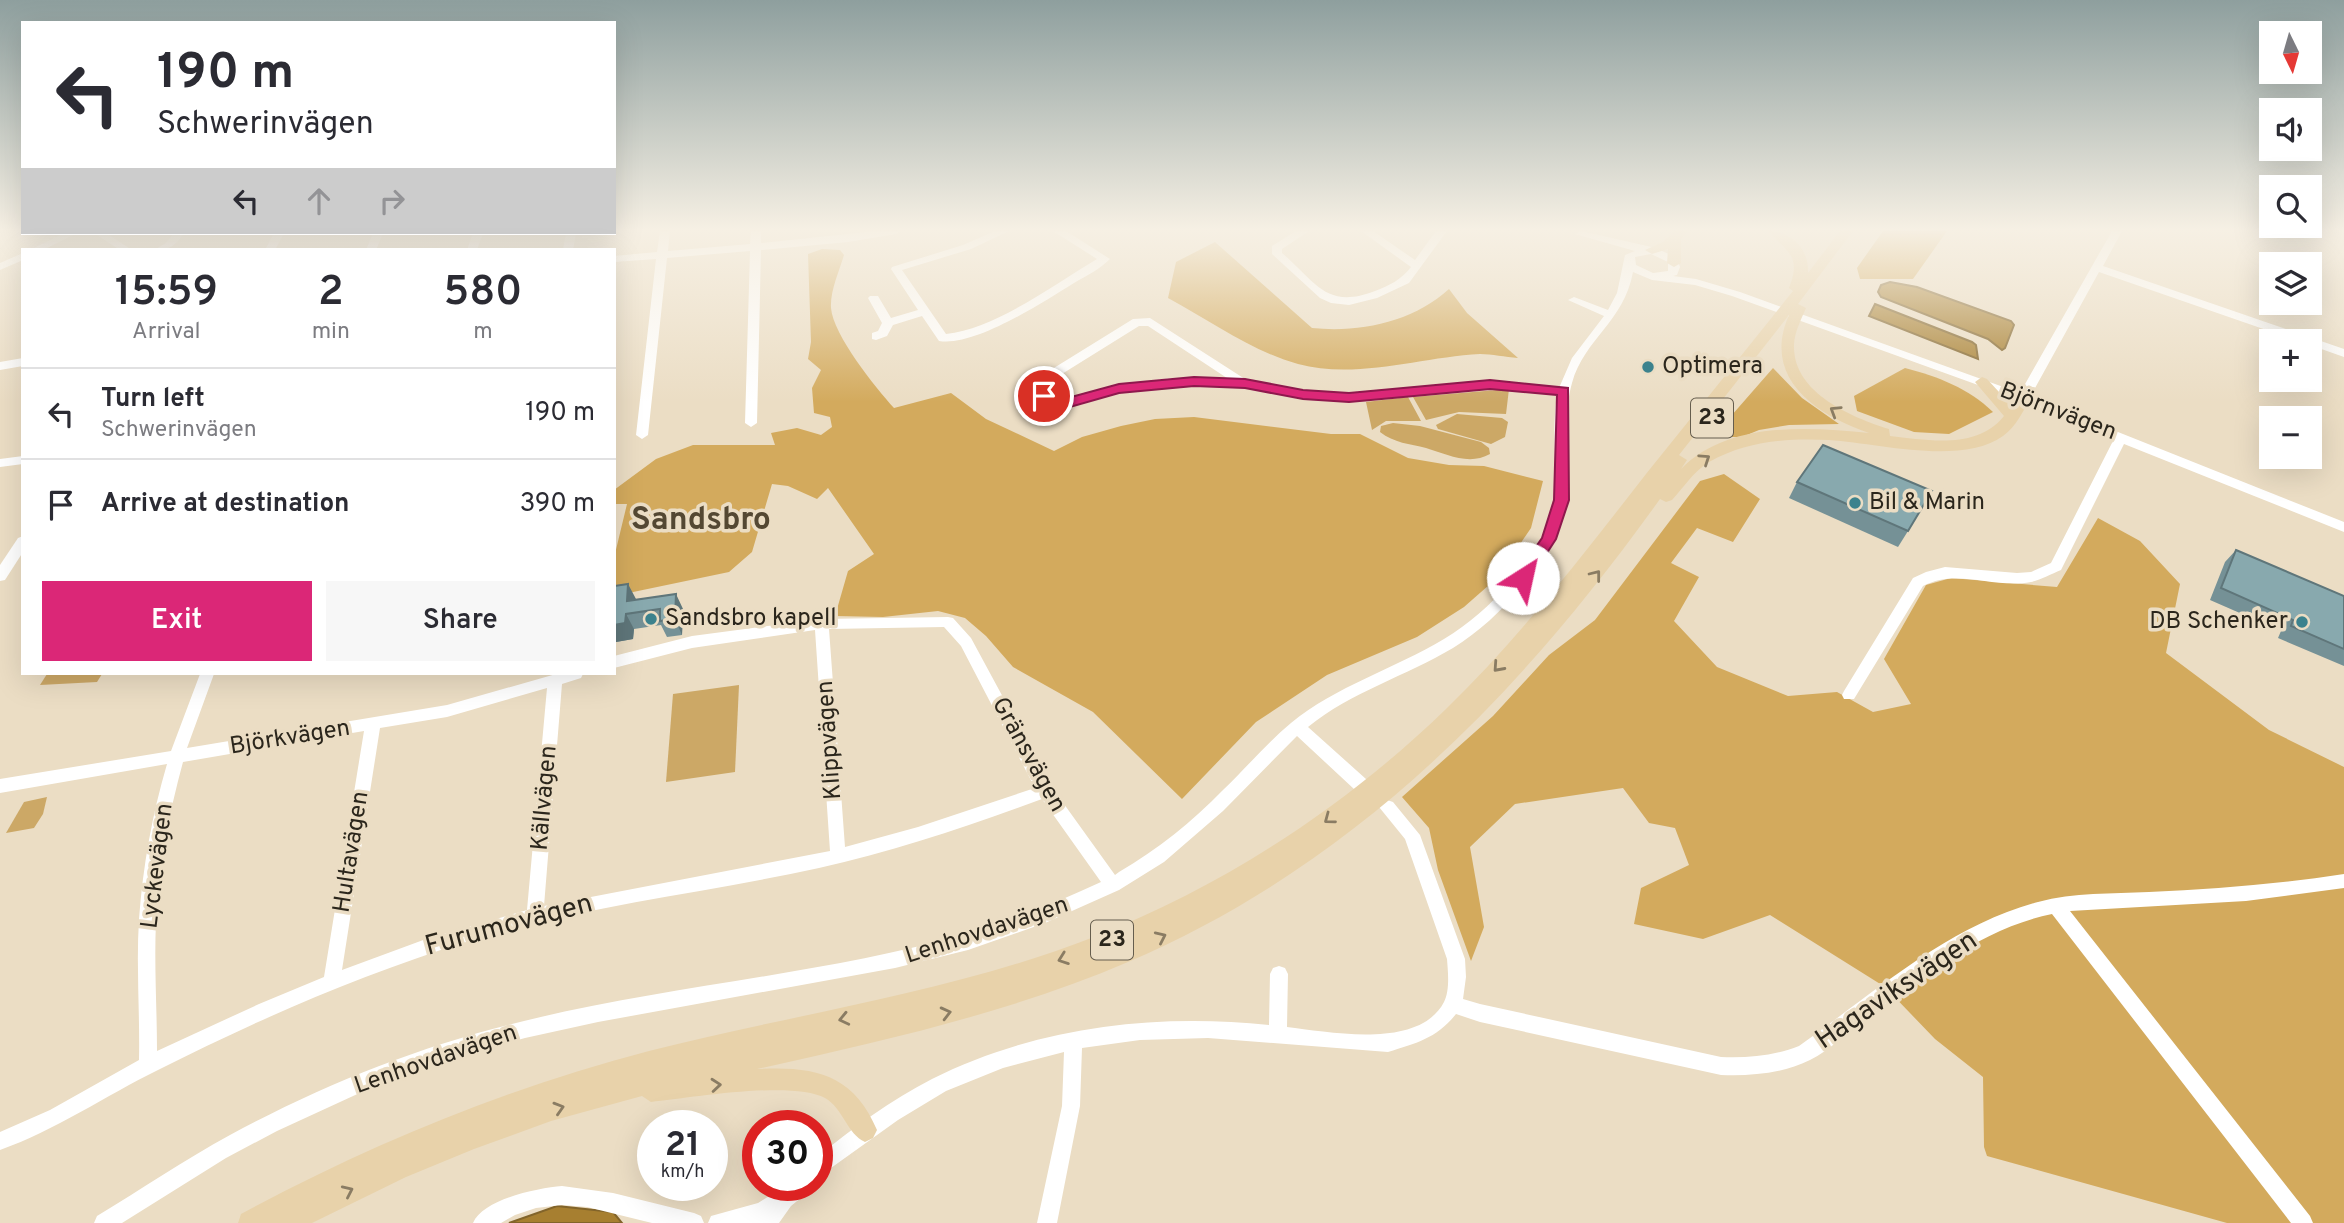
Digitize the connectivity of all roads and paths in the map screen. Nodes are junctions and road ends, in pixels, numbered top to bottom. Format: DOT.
graph roads {
  1 [pos="658,288"];
  2 [pos="755,288"];
  3 [pos="910,288"];
  4 [pos="1056,288"];
  5 [pos="1318,288"];
  6 [pos="1392,288"];
  7 [pos="1625,288"];
  8 [pos="1715,288"];
  9 [pos="1798,288"];
  10 [pos="1806,288"];
  11 [pos="1809,288"];
  12 [pos="2086,288"];
  13 [pos="2156,288"];
  14 [pos="874,298"];
  15 [pos="1574,300"];
  16 [pos="1793,307"];
  17 [pos="926,311"];
  18 [pos="1609,314"];
  19 [pos="888,323"];
  20 [pos="876,335"];
  21 [pos="2344,352"];
  22 [pos="21,362"];
  23 [pos="0,366"];
  24 [pos="1982,382"];
  25 [pos="1245,384"];
  26 [pos="1563,392"];
  27 [pos="2023,398"];
  28 [pos="2013,416"];
  29 [pos="751,424"];
  30 [pos="642,435"];
  31 [pos="2122,437"];
  32 [pos="1922,444"];
  33 [pos="21,460"];
  34 [pos="0,463"];
  35 [pos="2344,527"];
  36 [pos="1622,541"];
  37 [pos="20,548"];
  38 [pos="0,576"];
  39 [pos="822,624"];
  40 [pos="616,661"];
  41 [pos="207,675"];
  42 [pos="573,675"];
  43 [pos="555,681"];
  44 [pos="1849,695"];
  45 [pos="373,724"];
  46 [pos="1297,726"];
  47 [pos="175,756"];
  48 [pos="1360,784"];
  49 [pos="0,786"];
  50 [pos="1045,791"];
  51 [pos="1387,807"];
  52 [pos="838,856"];
  53 [pos="2344,881"];
  54 [pos="1113,885"];
  55 [pos="2056,906"];
  56 [pos="535,915"];
  57 [pos="1279,975"];
  58 [pos="332,980"];
  59 [pos="1453,1004"];
  60 [pos="1278,1035"];
  61 [pos="1073,1043"];
  62 [pos="148,1065"];
  63 [pos="599,1096"];
  64 [pos="865,1130"];
  65 [pos="0,1141"];
  66 [pos="833,1156"];
  67 [pos="783,1203"];
  68 [pos="104,1223"];
  69 [pos="250,1223"];
  70 [pos="287,1223"];
  71 [pos="483,1223"];
  72 [pos="694,1223"];
  73 [pos="718,1223"];
  74 [pos="766,1223"];
  75 [pos="1047,1223"];
  76 [pos="2303,1223"];
  1 -- 30 [label="street"];
  2 -- 29 [label="street"];
  3 -- 17 [label="street"];
  4 -- 17 [label="street"];
  5 -- 6 [label="street"];
  7 -- 18 [label="street, Lenhovdavägen"];
  8 -- 24 [label="street, Björnvägen"];
  9 -- 16 [label="main road"];
  10 -- 16 [label="main road, 23"];
  11 -- 16 [label="main road, 23"];
  12 -- 27 [label="street"];
  13 -- 21 [label="street"];
  14 -- 19 [label="street"];
  15 -- 18 [label="street"];
  32 -- 16 [label="main road, one-way"];
  16 -- 36 [label="main road, 23"];
  16 -- 69 [label="main road, 23, one-way"];
  17 -- 19 [label="street"];
  18 -- 26 [label="street, Lenhovdavägen"];
  19 -- 20 [label="street"];
  22 -- 23 [label="street"];
  24 -- 27 [label="street, Björnvägen"];
  24 -- 28 [label="main road"];
  25 -- 25 [label="street"];
  25 -- 26 [label="street"];
  26 -- 46 [label="street, Lenhovdavägen"];
  27 -- 28 [label="main road"];
  27 -- 31 [label="street, Björnvägen"];
  28 -- 32 [label="main road"];
  31 -- 35 [label="street, Björnvägen"];
  31 -- 44 [label="street"];
  36 -- 32 [label="main road, one-way"];
  33 -- 34 [label="street"];
  63 -- 36 [label="main road, 23, one-way"];
  37 -- 38 [label="street"];
  39 -- 40 [label="street"];
  39 -- 50 [label="street, Gränsvägen"];
  39 -- 52 [label="street, Klippvägen"];
  41 -- 47 [label="street, Lyckevägen"];
  42 -- 43 [label="street, Björkvägen"];
  43 -- 45 [label="street, Björkvägen"];
  43 -- 56 [label="street, Källvägen"];
  45 -- 47 [label="street, Björkvägen"];
  45 -- 58 [label="street, Hultavägen"];
  46 -- 48 [label="street"];
  46 -- 54 [label="street, Lenhovdavägen"];
  47 -- 49 [label="street, Björkvägen"];
  47 -- 62 [label="street, Lyckevägen"];
  50 -- 52 [label="street, Furumovägen"];
  50 -- 54 [label="street, Gränsvägen"];
  51 -- 59 [label="street"];
  52 -- 56 [label="street, Furumovägen"];
  53 -- 55 [label="street, Hagaviksvägen"];
  54 -- 68 [label="street, Lenhovdavägen"];
  55 -- 59 [label="street, Hagaviksvägen"];
  55 -- 76 [label="street"];
  56 -- 58 [label="street, Furumovägen"];
  57 -- 60 [label="street"];
  58 -- 62 [label="street, Furumovägen"];
  59 -- 60 [label="street"];
  60 -- 61 [label="street"];
  61 -- 64 [label="street"];
  61 -- 75 [label="street"];
  62 -- 65 [label="street, Furumovägen"];
  63 -- 64 [label="main road, one-way"];
  70 -- 63 [label="main road, 23, one-way"];
  64 -- 66 [label="street"];
  67 -- 73 [label="street"];
  67 -- 74 [label="street"];
  71 -- 72 [label="street"];
}
